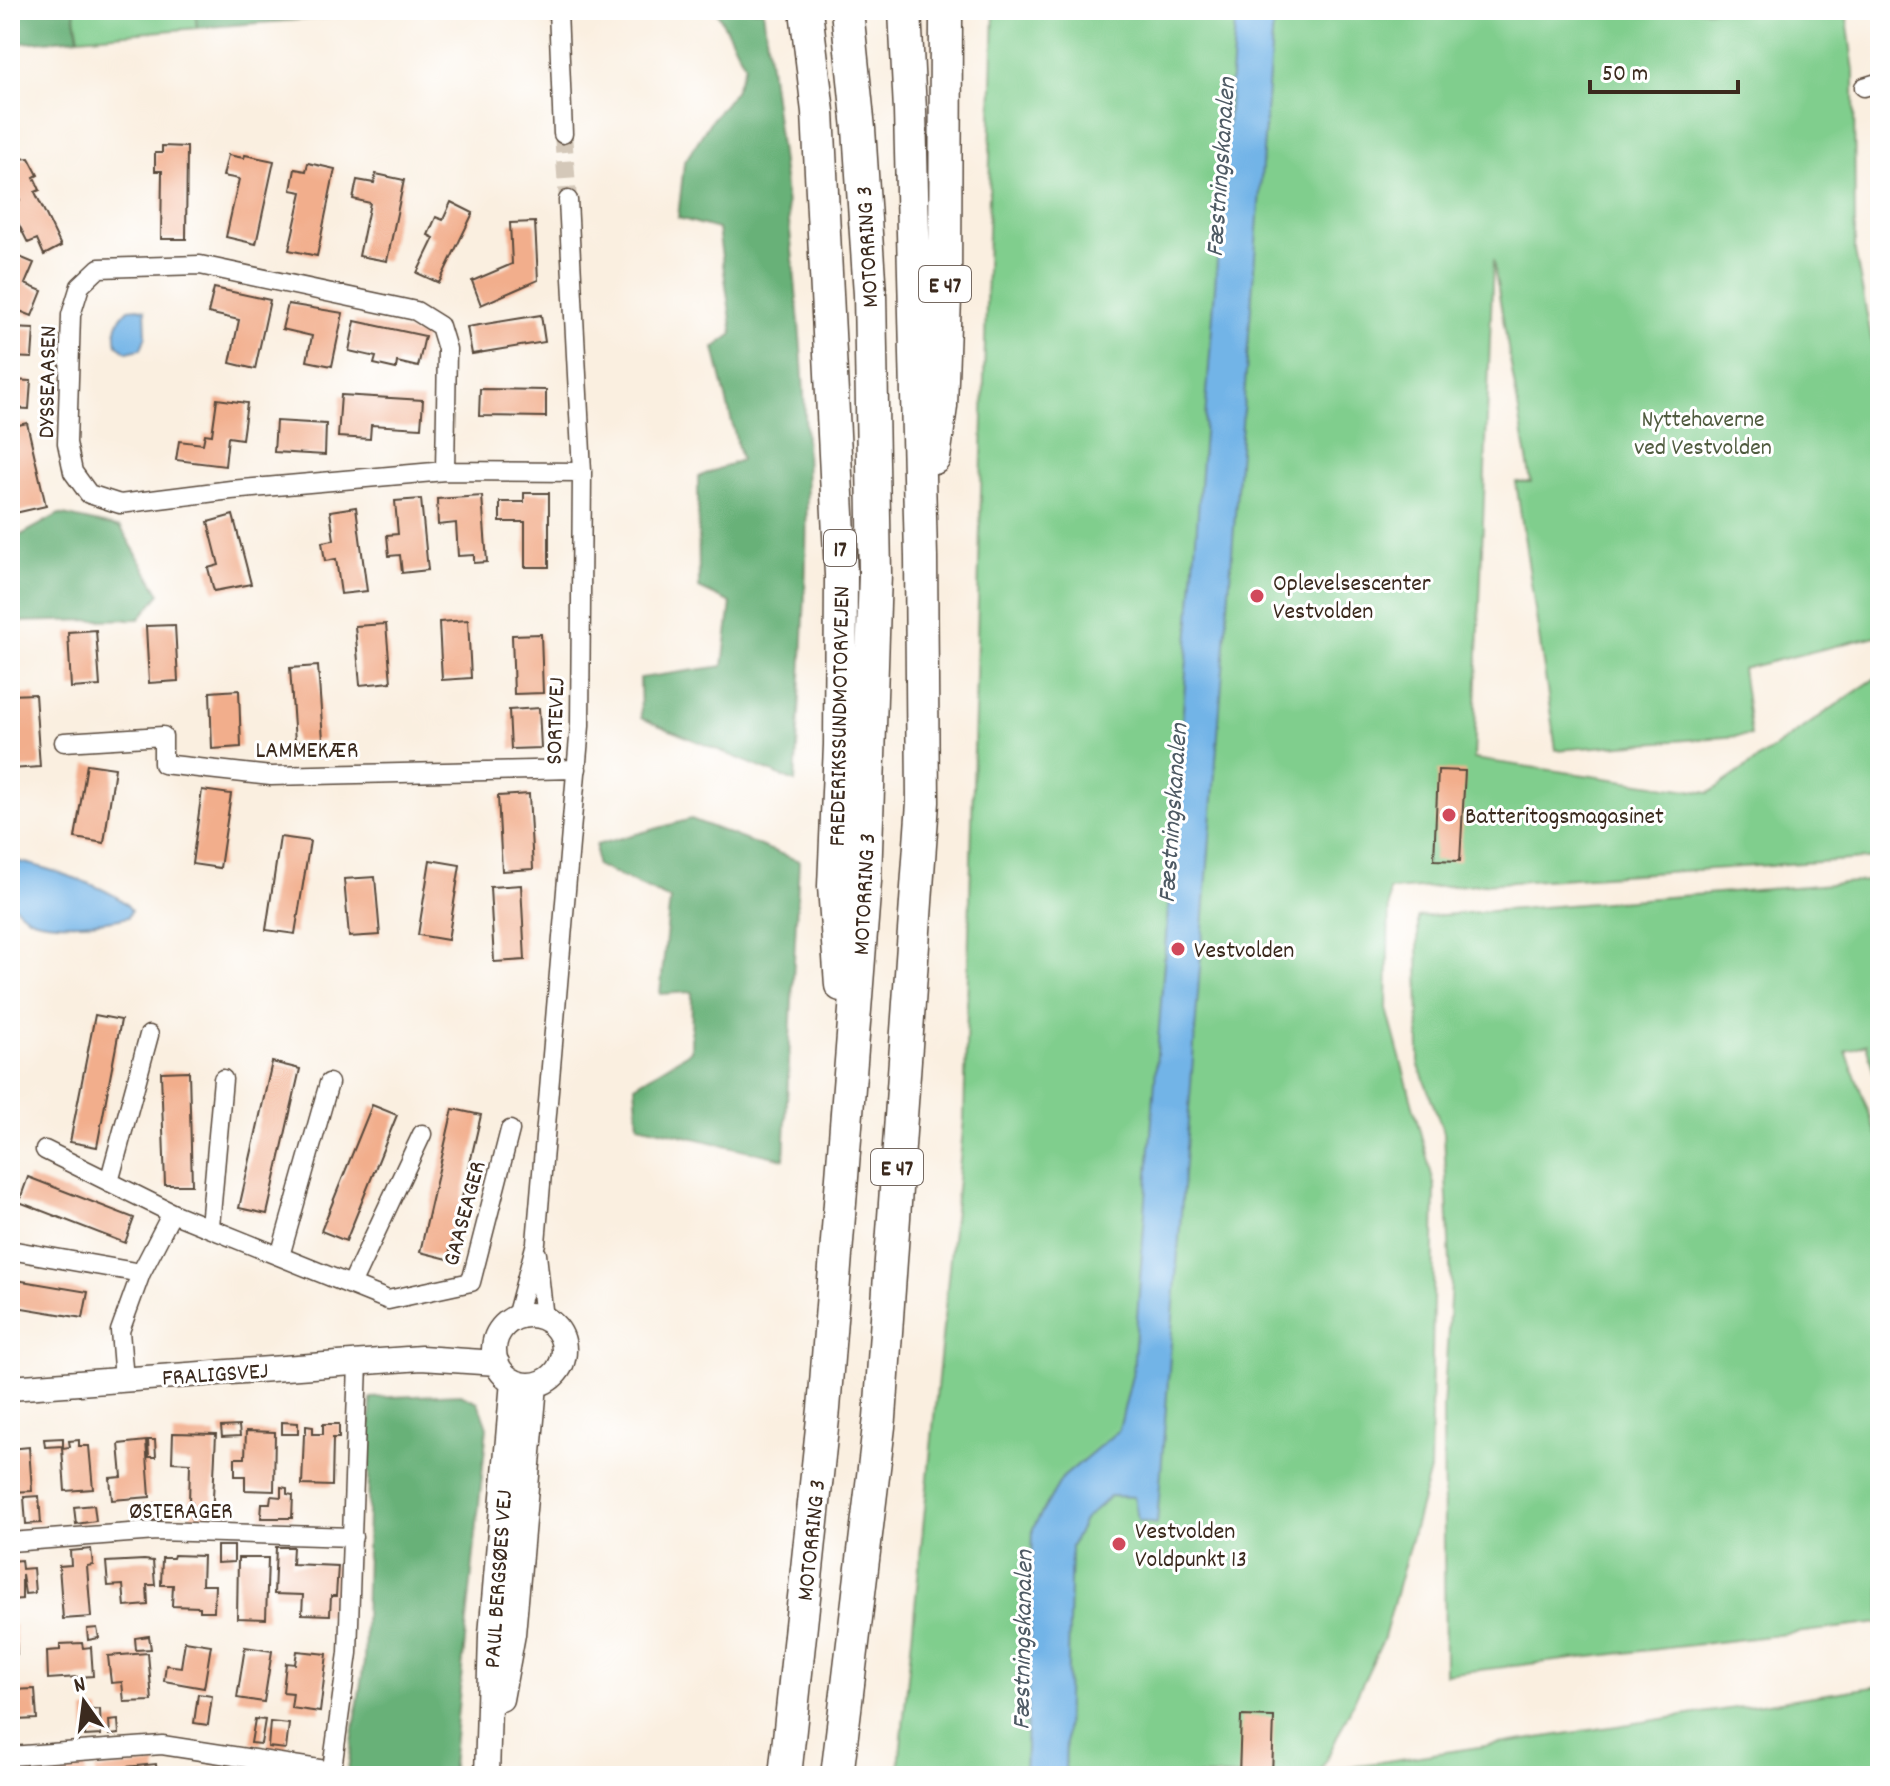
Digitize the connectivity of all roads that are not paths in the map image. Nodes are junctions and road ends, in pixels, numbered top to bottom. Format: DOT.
graph roads {
  1 [pos="558,10"];
  2 [pos="806,10"];
  3 [pos="847,10"];
  4 [pos="905,10"];
  5 [pos="946,10"];
  6 [pos="563,134"];
  7 [pos="568,200"];
  8 [pos="445,471"];
  9 [pos="582,472"];
  10 [pos="921,557"];
  11 [pos="64,742"];
  12 [pos="577,769"];
  13 [pos="149,1035"];
  14 [pos="223,1079"];
  15 [pos="329,1083"];
  16 [pos="849,1087"];
  17 [pos="510,1130"];
  18 [pos="422,1134"];
  19 [pos="45,1150"];
  20 [pos="109,1182"];
  21 [pos="172,1213"];
  22 [pos="210,1226"];
  23 [pos="536,1243"];
  24 [pos="10,1250"];
  25 [pos="280,1256"];
  26 [pos="141,1273"];
  27 [pos="351,1285"];
  28 [pos="516,1317"];
  29 [pos="544,1319"];
  30 [pos="497,1337"];
  31 [pos="421,1358"];
  32 [pos="358,1363"];
  33 [pos="497,1363"];
  34 [pos="124,1380"];
  35 [pos="524,1383"];
  36 [pos="10,1388"];
  37 [pos="353,1537"];
  38 [pos="10,1542"];
  39 [pos="10,1756"];
  40 [pos="331,1774"];
  41 [pos="487,1776"];
  42 [pos="785,1776"];
  43 [pos="837,1776"];
  1 -- 6 [label="street"];
  2 -- 16 [label="highway, FREDERIKSSUNDMOTORVEJEN / 17"];
  3 -- 16 [label="highway, MOTORRING 3 / E 47"];
  4 -- 10 [label="highway"];
  5 -- 10 [label="highway, E 47"];
  7 -- 9 [label="street, SORTEVEJ"];
  8 -- 8 [label="street, DYSSEAASEN"];
  8 -- 9 [label="street, DYSSEAASEN"];
  9 -- 12 [label="street, SORTEVEJ"];
  10 -- 43 [label="highway, E 47"];
  11 -- 12 [label="street, LAMMEKÆR"];
  12 -- 23 [label="street, SORTEVEJ"];
  13 -- 20 [label="street"];
  14 -- 22 [label="street"];
  15 -- 25 [label="street"];
  16 -- 42 [label="highway, MOTORRING 3 / E 47"];
  17 -- 27 [label="street, GAASEAGER"];
  18 -- 27 [label="street"];
  19 -- 20 [label="street, GAASEAGER"];
  20 -- 21 [label="street, GAASEAGER"];
  21 -- 22 [label="street, GAASEAGER"];
  21 -- 26 [label="street"];
  22 -- 25 [label="street, GAASEAGER"];
  23 -- 28 [label="street, SORTEVEJ"];
  23 -- 29 [label="street, SORTEVEJ"];
  24 -- 26 [label="street"];
  25 -- 27 [label="street, GAASEAGER"];
  26 -- 34 [label="street"];
  28 -- 29 [label="street"];
  28 -- 30 [label="street"];
  29 -- 35 [label="street"];
  30 -- 31 [label="street, FRALIGSVEJ"];
  30 -- 33 [label="street"];
  31 -- 32 [label="street, FRALIGSVEJ"];
  31 -- 33 [label="street, FRALIGSVEJ"];
  32 -- 34 [label="street, FRALIGSVEJ"];
  32 -- 37 [label="street"];
  33 -- 35 [label="street"];
  34 -- 36 [label="street, FRALIGSVEJ"];
  35 -- 41 [label="street, PAUL BERGSØES VEJ"];
  37 -- 38 [label="street, ØSTERAGER"];
  37 -- 40 [label="street"];
  39 -- 40 [label="street"];
}
